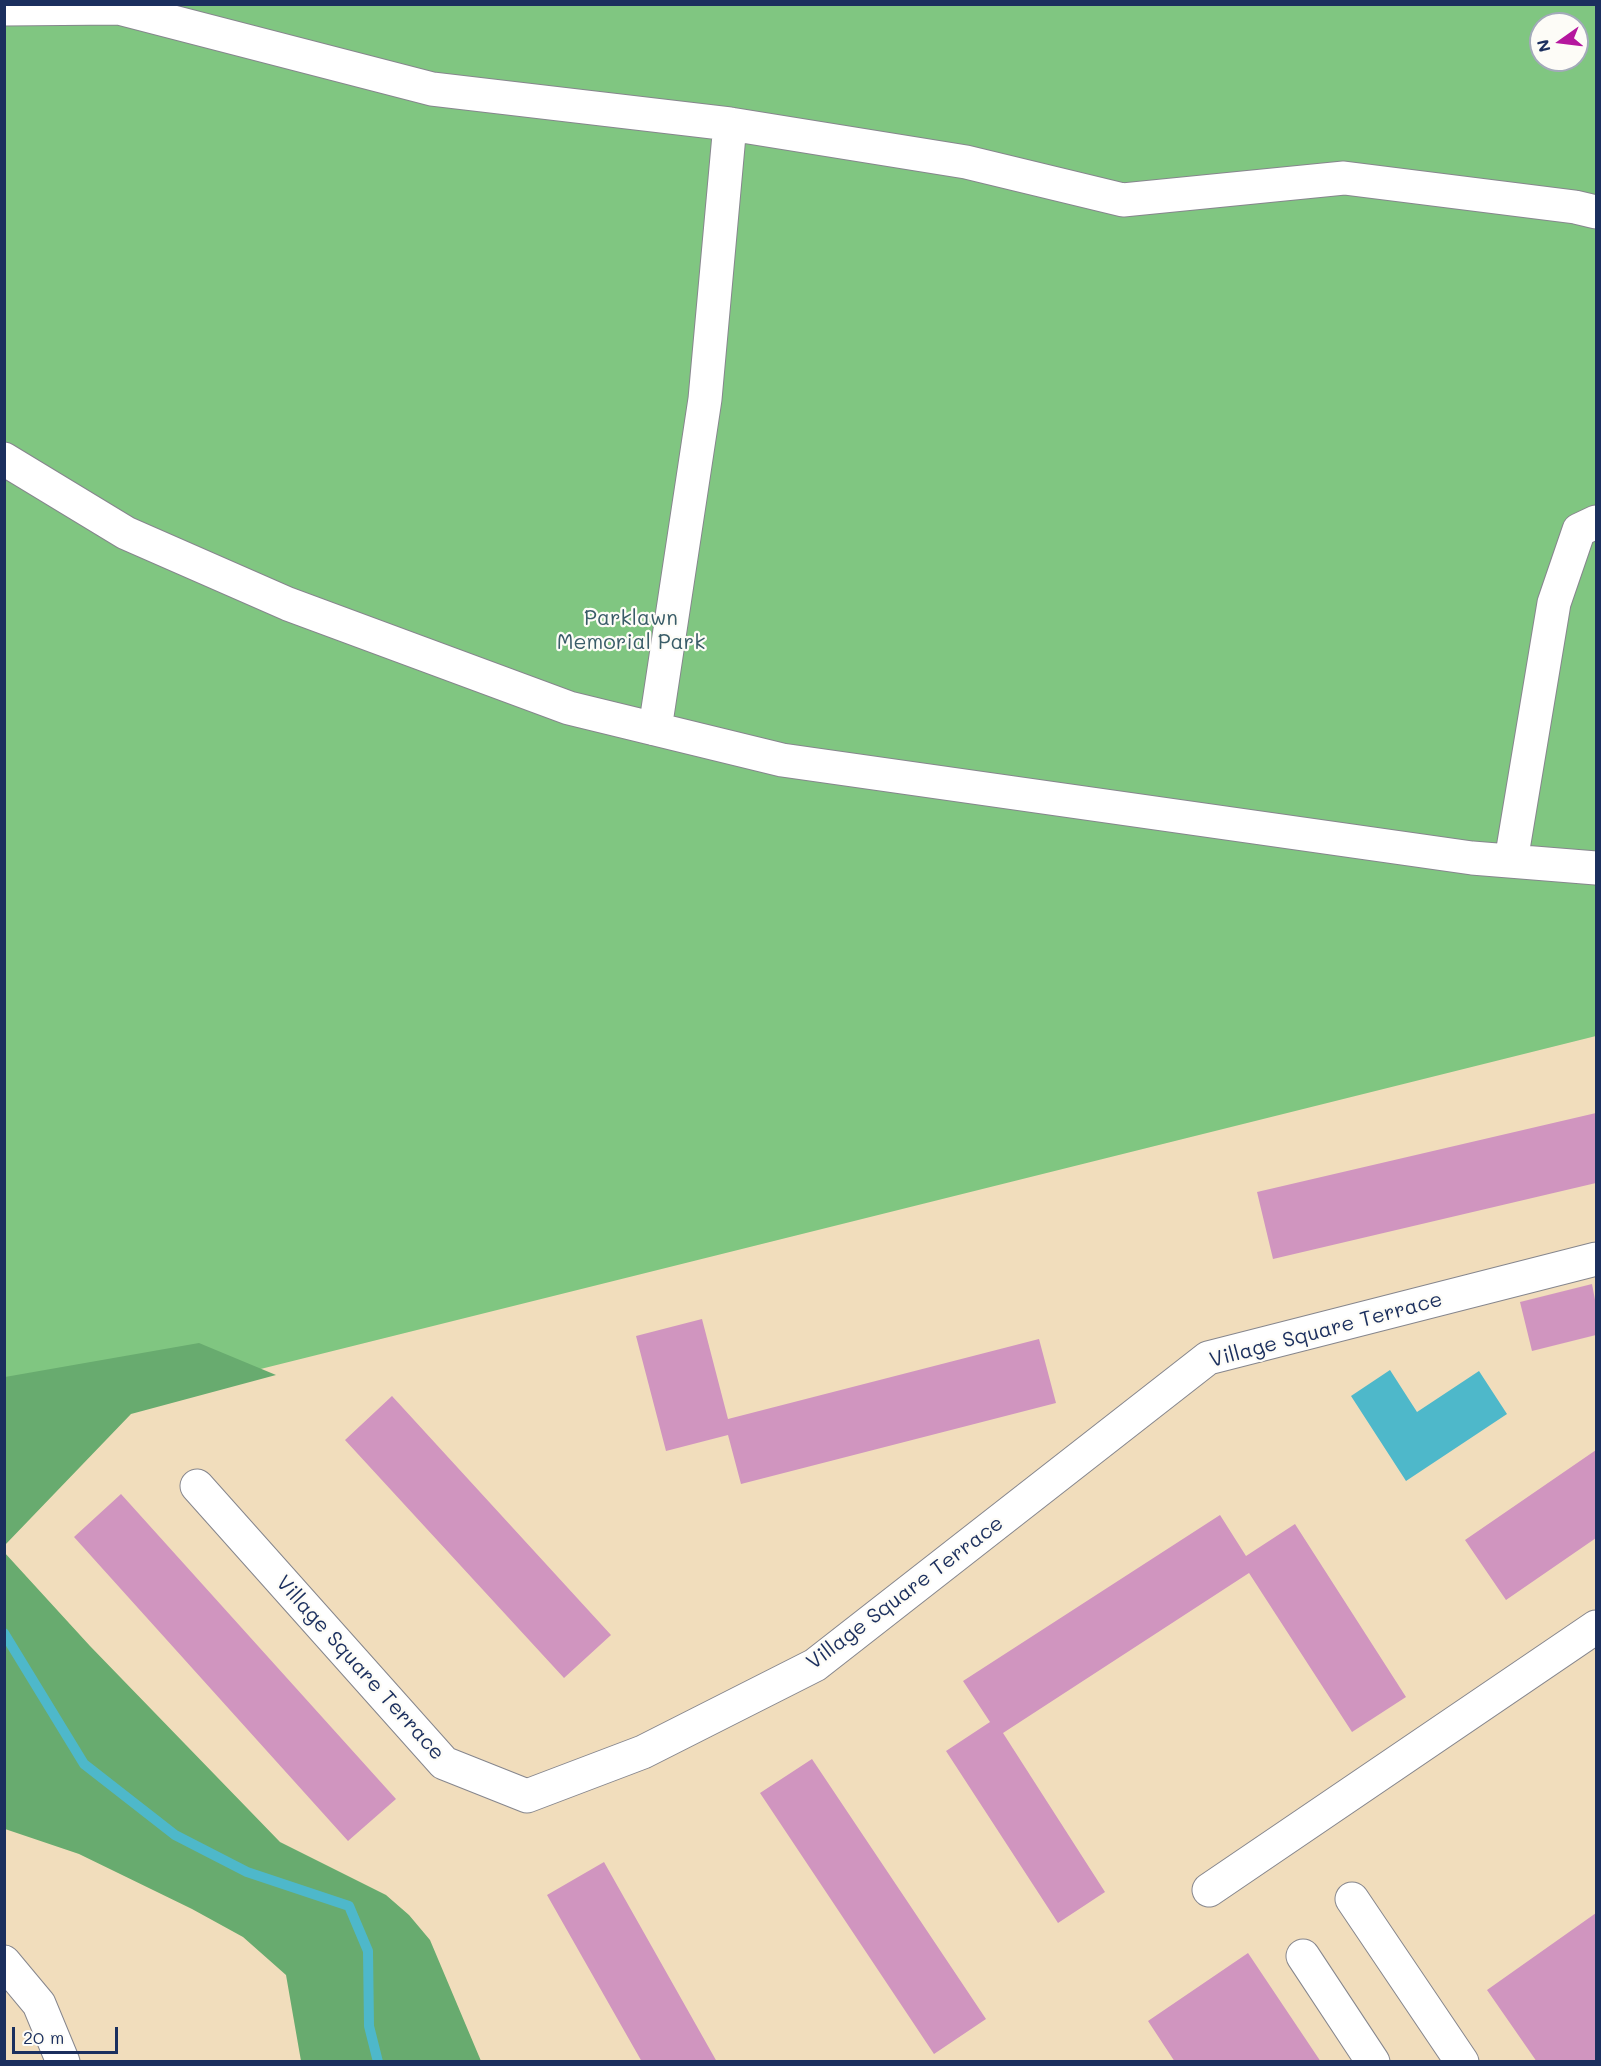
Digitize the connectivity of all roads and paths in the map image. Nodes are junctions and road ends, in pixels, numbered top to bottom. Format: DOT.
graph roads {
  1 [pos="4,9"];
  2 [pos="730,124"];
  3 [pos="1596,212"];
  4 [pos="4,459"];
  5 [pos="1596,522"];
  6 [pos="655,729"];
  7 [pos="1511,861"];
  8 [pos="1596,868"];
  9 [pos="1596,1259"];
  10 [pos="197,1486"];
  11 [pos="1596,1627"];
  12 [pos="1209,1890"];
  13 [pos="1352,1899"];
  14 [pos="1303,1956"];
  15 [pos="4,1962"];
  16 [pos="63,2061"];
  17 [pos="1373,2061"];
  18 [pos="1462,2061"];
  1 -- 2 [label="street"];
  2 -- 3 [label="street"];
  2 -- 6 [label="street"];
  4 -- 6 [label="street"];
  5 -- 7 [label="street"];
  6 -- 7 [label="street"];
  7 -- 8 [label="street"];
  9 -- 10 [label="street, Village Square Terrace"];
  11 -- 12 [label="street"];
  13 -- 18 [label="street"];
  14 -- 17 [label="street"];
  15 -- 16 [label="street"];
}
